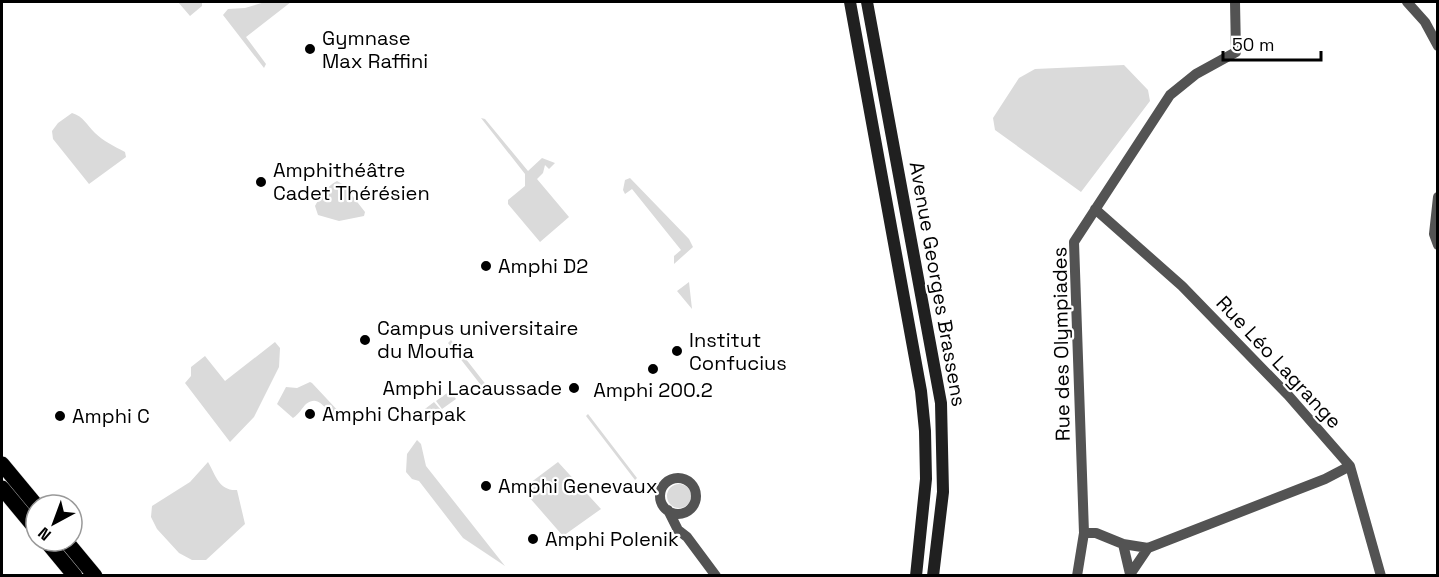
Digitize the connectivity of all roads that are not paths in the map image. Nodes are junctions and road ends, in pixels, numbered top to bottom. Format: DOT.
graph roads {
  1 [pos="850,2"];
  2 [pos="867,2"];
  3 [pos="1236,2"];
  4 [pos="1407,2"];
  5 [pos="1437,46"];
  6 [pos="1437,197"];
  7 [pos="1095,209"];
  8 [pos="1437,245"];
  9 [pos="2,464"];
  10 [pos="1350,466"];
  11 [pos="2,488"];
  12 [pos="26,493"];
  13 [pos="668,510"];
  14 [pos="682,513"];
  15 [pos="24,515"];
  16 [pos="1084,533"];
  17 [pos="687,537"];
  18 [pos="1123,544"];
  19 [pos="1148,548"];
  20 [pos="56,553"];
  21 [pos="76,553"];
  22 [pos="1130,575"];
  23 [pos="75,576"];
  24 [pos="95,576"];
  25 [pos="716,576"];
  26 [pos="916,576"];
  27 [pos="933,576"];
  28 [pos="1077,576"];
  29 [pos="1381,576"];
  1 -- 26 [label="street, Avenue Georges Brassens"];
  2 -- 27 [label="street, Avenue Georges Brassens"];
  3 -- 7 [label="street, Rue des Olympiades"];
  4 -- 5 [label="street"];
  6 -- 8 [label="street"];
  7 -- 10 [label="street, Rue Léo Lagrange"];
  7 -- 16 [label="street, Rue des Olympiades"];
  9 -- 12 [label="main road"];
  10 -- 19 [label="street"];
  10 -- 29 [label="street, Rue Léo Lagrange"];
  11 -- 15 [label="main road"];
  13 -- 14 [label="street"];
  13 -- 14 [label="street"];
  13 -- 17 [label="street"];
  14 -- 17 [label="street"];
  16 -- 18 [label="street"];
  16 -- 28 [label="street, Rue des Olympiades"];
  17 -- 25 [label="street"];
  18 -- 19 [label="street"];
  18 -- 22 [label="street"];
  19 -- 22 [label="street"];
  20 -- 23 [label="main road"];
  21 -- 24 [label="main road"];
}
